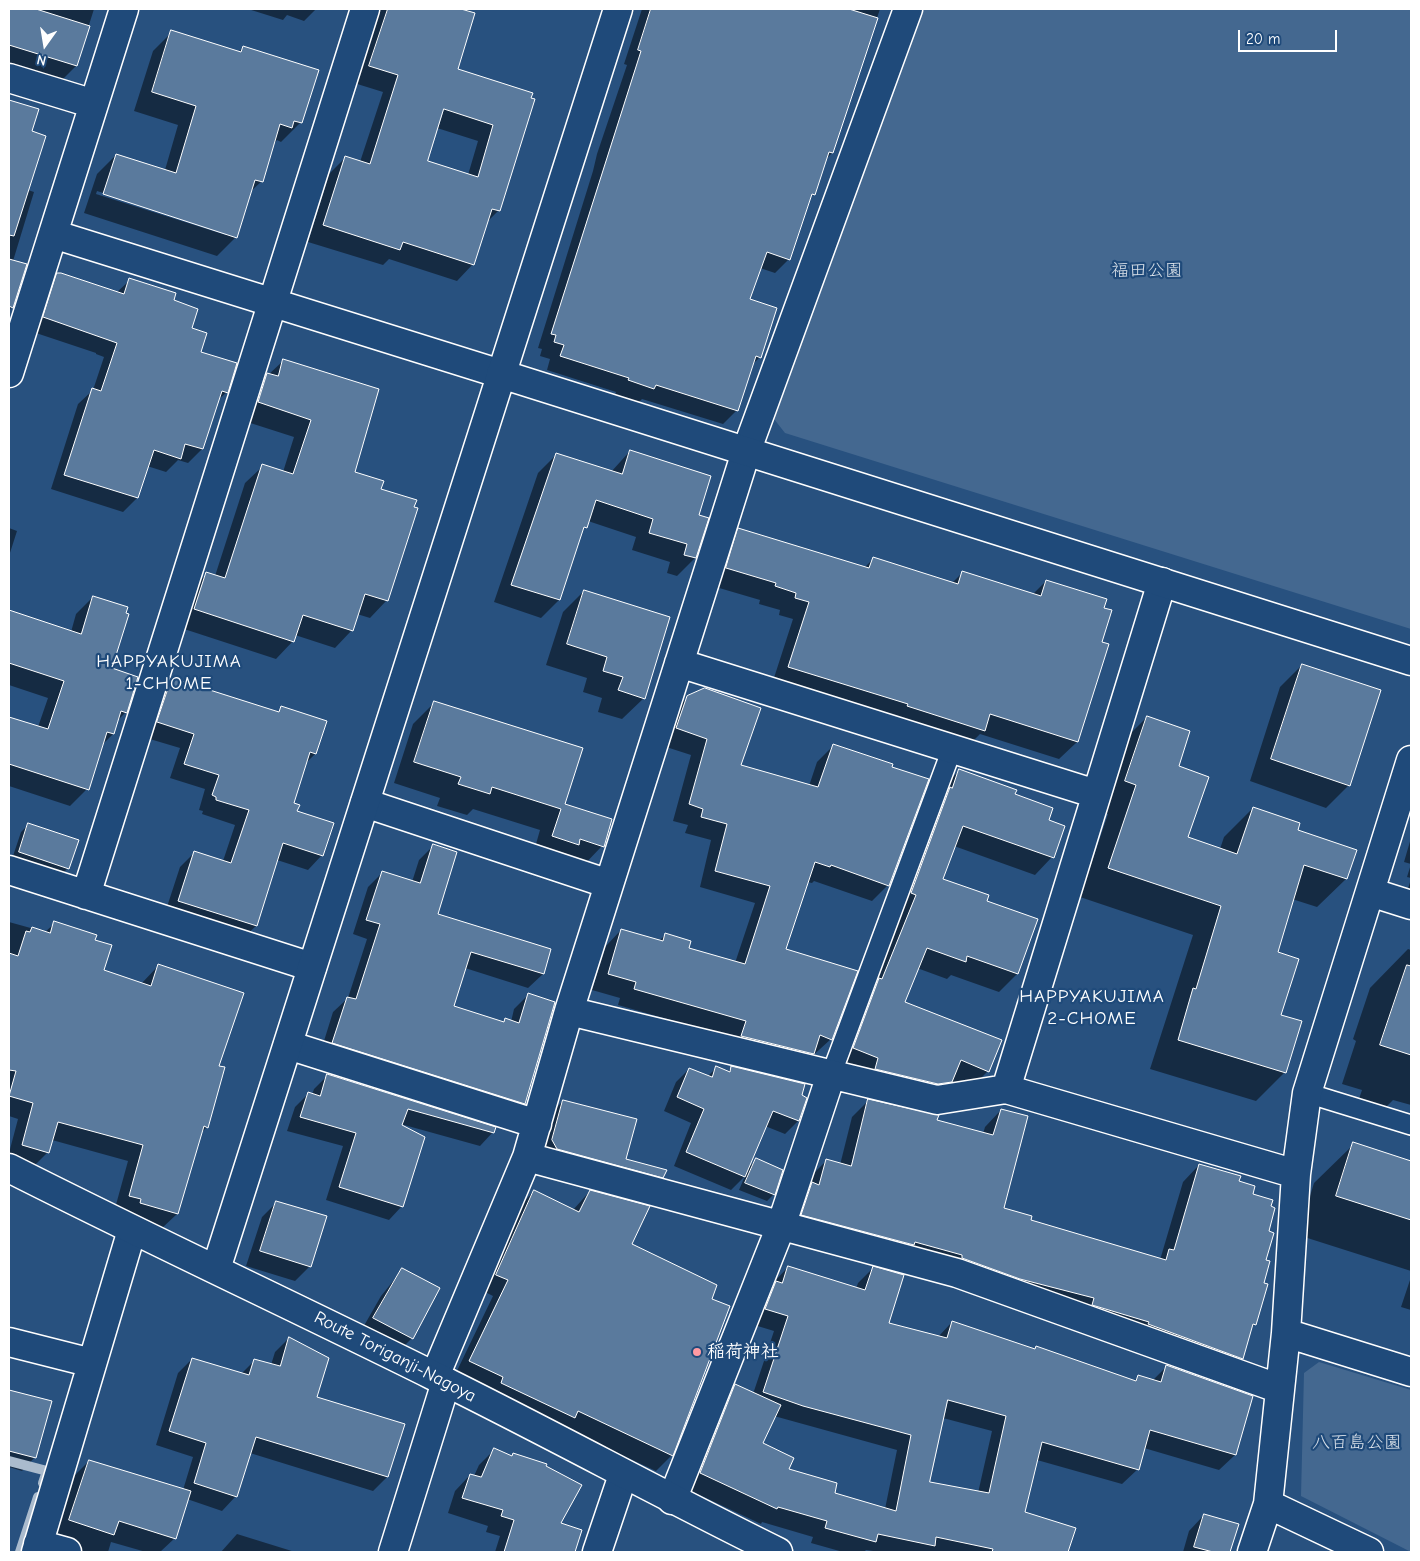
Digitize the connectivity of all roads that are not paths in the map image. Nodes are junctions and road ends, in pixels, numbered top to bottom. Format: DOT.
graph roads {
  1 [pos="124,9"];
  2 [pos="365,9"];
  3 [pos="618,9"];
  4 [pos="908,9"];
  5 [pos="9,78"];
  6 [pos="94,104"];
  7 [pos="53,234"];
  8 [pos="273,302"];
  9 [pos="9,373"];
  10 [pos="502,374"];
  11 [pos="746,452"];
  12 [pos="1162,582"];
  13 [pos="1411,661"];
  14 [pos="679,663"];
  15 [pos="952,749"];
  16 [pos="1411,760"];
  17 [pos="1096,794"];
  18 [pos="365,803"];
  19 [pos="9,870"];
  20 [pos="609,884"];
  21 [pos="1370,892"];
  22 [pos="86,895"];
  23 [pos="1411,905"];
  24 [pos="312,967"];
  25 [pos="569,1011"];
  26 [pos="288,1045"];
  27 [pos="831,1074"];
  28 [pos="1006,1089"];
  29 [pos="1307,1093"];
  30 [pos="537,1124"];
  31 [pos="1411,1125"];
  32 [pos="527,1157"];
  33 [pos="9,1168"];
  34 [pos="1296,1174"];
  35 [pos="781,1226"];
  36 [pos="132,1230"];
  37 [pos="216,1269"];
  38 [pos="1286,1333"];
  39 [pos="9,1342"];
  40 [pos="92,1364"];
  41 [pos="1411,1372"];
  42 [pos="441,1379"];
  43 [pos="1280,1389"];
  44 [pos="623,1475"];
  45 [pos="672,1500"];
  46 [pos="1268,1504"];
  47 [pos="37,1548"];
  48 [pos="67,1552"];
  49 [pos="393,1552"];
  50 [pos="597,1552"];
  51 [pos="778,1552"];
  52 [pos="1252,1552"];
  53 [pos="1368,1552"];
  1 -- 6 [label="street"];
  2 -- 8 [label="street"];
  3 -- 10 [label="street"];
  4 -- 11 [label="street"];
  5 -- 6 [label="street"];
  6 -- 7 [label="street"];
  7 -- 8 [label="street"];
  7 -- 9 [label="street"];
  8 -- 10 [label="street"];
  8 -- 22 [label="street"];
  10 -- 11 [label="street"];
  10 -- 18 [label="street"];
  11 -- 12 [label="street"];
  11 -- 14 [label="street"];
  12 -- 13 [label="street"];
  12 -- 17 [label="street"];
  14 -- 15 [label="street"];
  14 -- 20 [label="street"];
  15 -- 17 [label="street"];
  15 -- 27 [label="lane"];
  16 -- 21 [label="street"];
  17 -- 28 [label="street"];
  18 -- 20 [label="street"];
  18 -- 24 [label="street"];
  19 -- 22 [label="street"];
  20 -- 25 [label="street"];
  21 -- 23 [label="street"];
  21 -- 29 [label="street"];
  22 -- 24 [label="street"];
  24 -- 26 [label="street"];
  25 -- 27 [label="street"];
  25 -- 30 [label="street"];
  26 -- 30 [label="street"];
  26 -- 37 [label="street"];
  27 -- 28 [label="street"];
  27 -- 35 [label="street"];
  28 -- 34 [label="street"];
  29 -- 31 [label="lane"];
  29 -- 34 [label="street"];
  30 -- 32 [label="street"];
  32 -- 35 [label="street"];
  32 -- 42 [label="street"];
  33 -- 36 [label="street, Route Toriganji-Nagoya"];
  34 -- 38 [label="street"];
  35 -- 43 [label="street"];
  35 -- 45 [label="street"];
  36 -- 37 [label="street, Route Toriganji-Nagoya"];
  36 -- 40 [label="street"];
  37 -- 42 [label="street, Route Toriganji-Nagoya"];
  38 -- 41 [label="street"];
  38 -- 43 [label="street"];
  39 -- 40 [label="street"];
  40 -- 47 [label="street"];
  42 -- 44 [label="street, Route Toriganji-Nagoya"];
  42 -- 49 [label="street"];
  43 -- 46 [label="street"];
  44 -- 45 [label="street, Route Toriganji-Nagoya"];
  44 -- 50 [label="street"];
  45 -- 51 [label="street, Route Toriganji-Nagoya"];
  46 -- 52 [label="street"];
  46 -- 53 [label="street"];
  47 -- 48 [label="street"];
}
